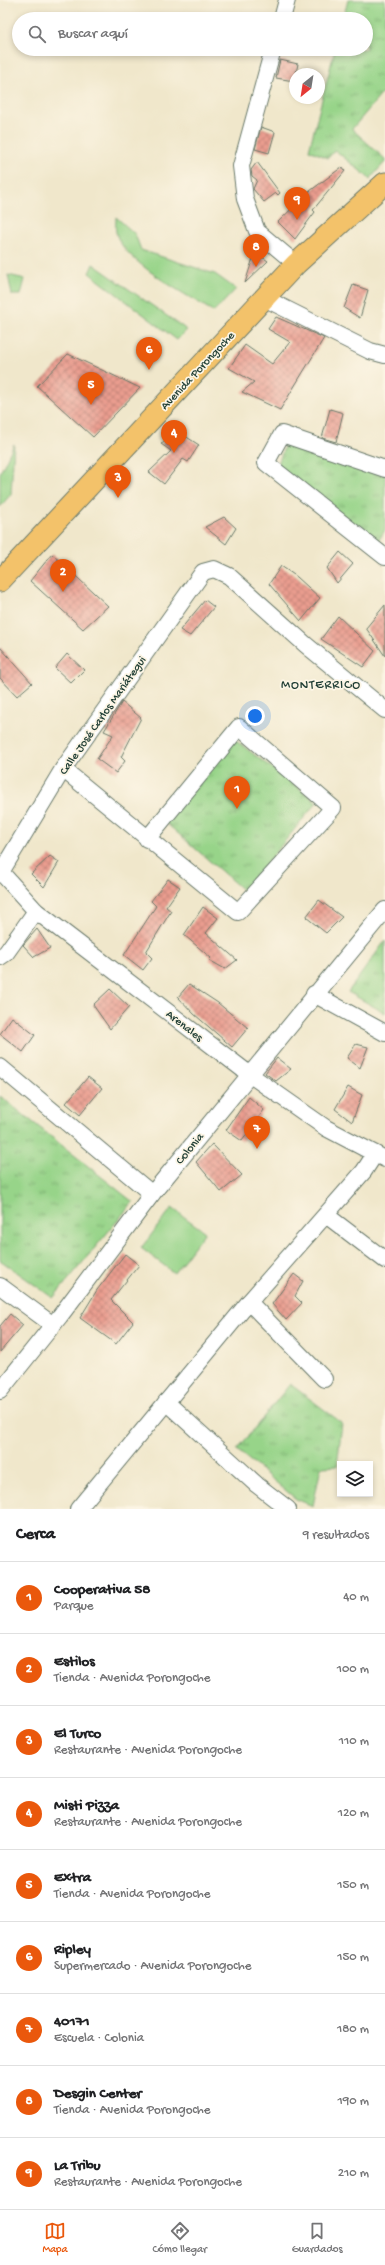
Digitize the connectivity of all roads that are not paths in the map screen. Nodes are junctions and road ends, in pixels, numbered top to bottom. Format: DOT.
graph roads {
  1 [pos="287,0"];
  2 [pos="284,12"];
  3 [pos="271,56"];
  4 [pos="382,189"];
  5 [pos="296,264"];
  6 [pos="264,298"];
  7 [pos="385,355"];
  8 [pos="385,470"];
  9 [pos="385,557"];
  10 [pos="0,581"];
  11 [pos="385,710"];
  12 [pos="63,769"];
  13 [pos="147,839"];
  14 [pos="0,872"];
  15 [pos="385,910"];
  16 [pos="36,911"];
  17 [pos="0,957"];
  18 [pos="314,994"];
  19 [pos="385,1033"];
  20 [pos="0,1067"];
  21 [pos="249,1074"];
  22 [pos="380,1157"];
  23 [pos="152,1194"];
  24 [pos="326,1215"];
  25 [pos="385,1260"];
  26 [pos="0,1286"];
  27 [pos="249,1302"];
  28 [pos="53,1326"];
  29 [pos="324,1379"];
  30 [pos="0,1391"];
  31 [pos="166,1402"];
  32 [pos="78,1509"];
  33 [pos="288,1509"];
  1 -- 2 [label="street"];
  3 -- 5 [label="street"];
  4 -- 5 [label="main road, Avenida Porongoche"];
  5 -- 6 [label="main road, Avenida Porongoche"];
  6 -- 7 [label="street"];
  6 -- 10 [label="main road, Avenida Porongoche"];
  8 -- 9 [label="street"];
  11 -- 12 [label="street, Calle José Carlos Mariátegui"];
  12 -- 13 [label="street"];
  12 -- 14 [label="street, Calle José Carlos Mariátegui"];
  13 -- 13 [label="street"];
  14 -- 16 [label="street, Arenales"];
  15 -- 18 [label="street, Colonia"];
  16 -- 17 [label="street"];
  16 -- 21 [label="street, Arenales"];
  18 -- 19 [label="street"];
  18 -- 21 [label="street, Colonia"];
  20 -- 23 [label="street"];
  21 -- 22 [label="street, Arenales"];
  21 -- 23 [label="street, Colonia"];
  22 -- 24 [label="street"];
  23 -- 28 [label="street, Colonia"];
  24 -- 25 [label="street"];
  24 -- 27 [label="street"];
  26 -- 28 [label="street"];
  27 -- 29 [label="street"];
  27 -- 31 [label="street"];
  28 -- 30 [label="street, Colonia"];
  31 -- 32 [label="street"];
  31 -- 33 [label="street"];
}
